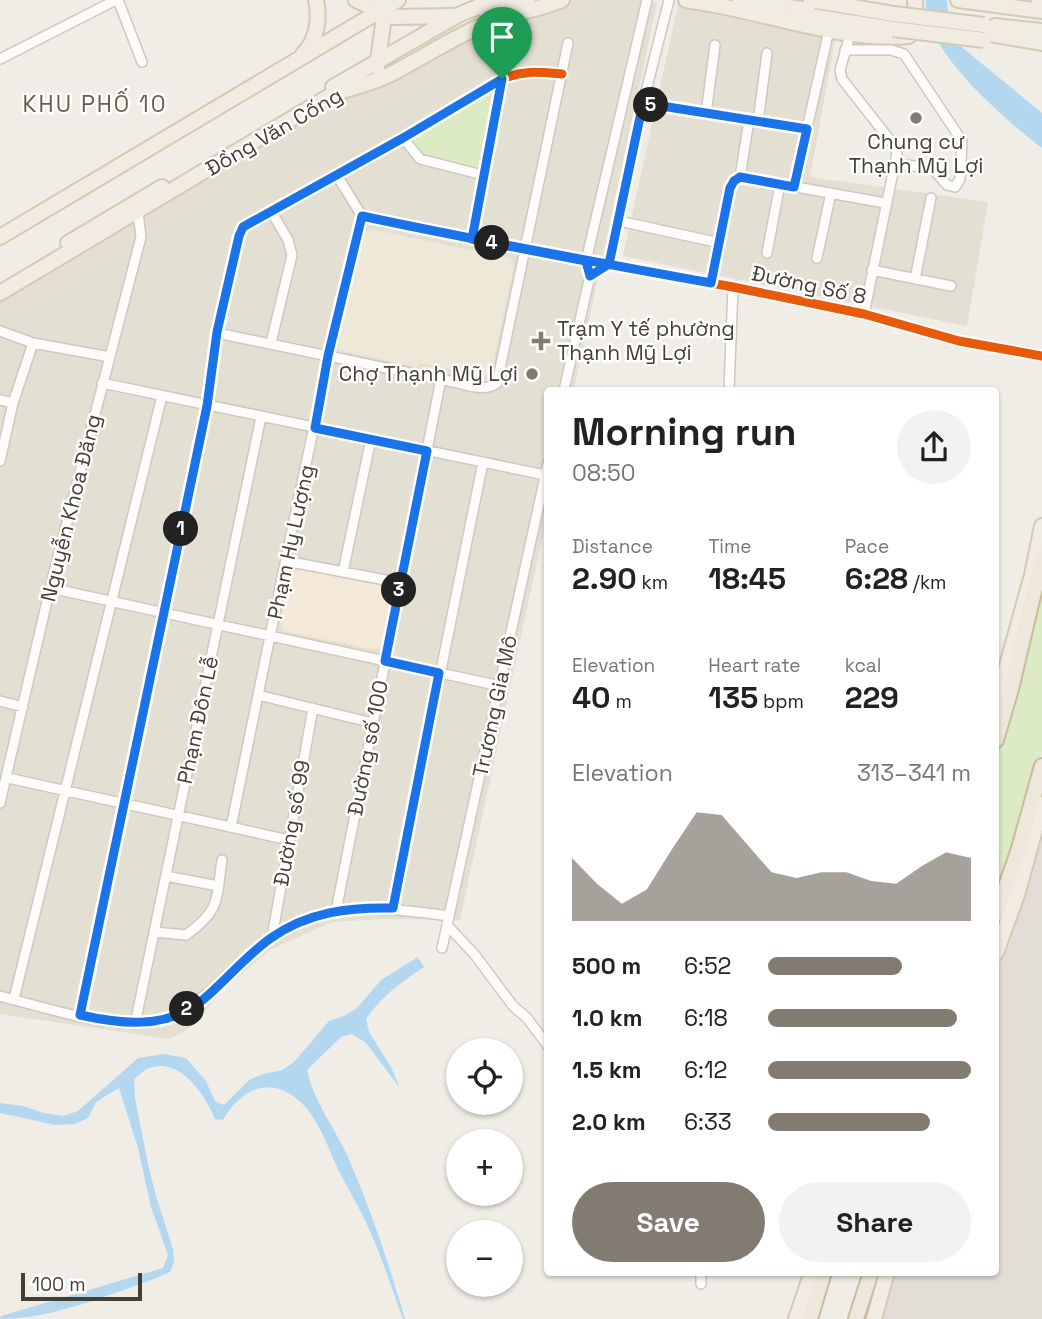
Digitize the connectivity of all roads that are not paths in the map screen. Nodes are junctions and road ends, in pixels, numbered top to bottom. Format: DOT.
graph roads {
  1 [pos="117,0"];
  2 [pos="316,0"];
  3 [pos="356,0"];
  4 [pos="398,0"];
  5 [pos="495,0"];
  6 [pos="528,0"];
  7 [pos="562,0"];
  8 [pos="647,0"];
  9 [pos="669,0"];
  10 [pos="811,0"];
  11 [pos="915,0"];
  12 [pos="958,0"];
  13 [pos="697,1"];
  14 [pos="736,1"];
  15 [pos="380,5"];
  16 [pos="1042,11"];
  17 [pos="458,15"];
  18 [pos="645,16"];
  19 [pos="664,19"];
  20 [pos="894,22"];
  21 [pos="829,30"];
  22 [pos="1042,32"];
  23 [pos="984,33"];
  24 [pos="850,35"];
  25 [pos="568,43"];
  26 [pos="1042,44"];
  27 [pos="715,45"];
  28 [pos="379,46"];
  29 [pos="845,50"];
  30 [pos="767,53"];
  31 [pos="0,59"];
  32 [pos="295,60"];
  33 [pos="377,61"];
  34 [pos="142,62"];
  35 [pos="360,71"];
  36 [pos="562,75"];
  37 [pos="502,79"];
  38 [pos="377,80"];
  39 [pos="349,87"];
  40 [pos="327,95"];
  41 [pos="643,103"];
  42 [pos="706,114"];
  43 [pos="753,121"];
  44 [pos="807,129"];
  45 [pos="403,138"];
  46 [pos="895,163"];
  47 [pos="336,174"];
  48 [pos="483,175"];
  49 [pos="740,177"];
  50 [pos="780,184"];
  51 [pos="794,187"];
  52 [pos="831,193"];
  53 [pos="931,198"];
  54 [pos="885,203"];
  55 [pos="271,212"];
  56 [pos="138,213"];
  57 [pos="362,216"];
  58 [pos="619,221"];
  59 [pos="0,230"];
  60 [pos="0,237"];
  61 [pos="472,239"];
  62 [pos="720,243"];
  63 [pos="526,249"];
  64 [pos="767,253"];
  65 [pos="817,258"];
  66 [pos="586,261"];
  67 [pos="609,264"];
  68 [pos="872,270"];
  69 [pos="590,276"];
  70 [pos="915,279"];
  71 [pos="0,282"];
  72 [pos="711,283"];
  73 [pos="951,286"];
  74 [pos="733,287"];
  75 [pos="0,293"];
  76 [pos="864,314"];
  77 [pos="0,331"];
  78 [pos="217,332"];
  79 [pos="33,343"];
  80 [pos="271,343"];
  81 [pos="328,356"];
  82 [pos="1042,356"];
  83 [pos="110,357"];
  84 [pos="441,379"];
  85 [pos="102,383"];
  86 [pos="565,387"];
  87 [pos="729,387"];
  88 [pos="162,396"];
  89 [pos="0,400"];
  90 [pos="13,404"];
  91 [pos="207,406"];
  92 [pos="261,417"];
  93 [pos="315,428"];
  94 [pos="371,439"];
  95 [pos="427,451"];
  96 [pos="0,461"];
  97 [pos="483,462"];
  98 [pos="544,475"];
  99 [pos="544,480"];
  100 [pos="1042,526"];
  101 [pos="1042,558"];
  102 [pos="286,561"];
  103 [pos="343,572"];
  104 [pos="401,583"];
  105 [pos="50,589"];
  106 [pos="111,602"];
  107 [pos="164,613"];
  108 [pos="218,625"];
  109 [pos="271,636"];
  110 [pos="385,661"];
  111 [pos="439,673"];
  112 [pos="500,686"];
  113 [pos="999,694"];
  114 [pos="258,695"];
  115 [pos="0,701"];
  116 [pos="23,707"];
  117 [pos="313,708"];
  118 [pos="373,723"];
  119 [pos="999,730"];
  120 [pos="1042,766"];
  121 [pos="8,778"];
  122 [pos="65,790"];
  123 [pos="0,803"];
  124 [pos="124,804"];
  125 [pos="1042,804"];
  126 [pos="178,816"];
  127 [pos="231,827"];
  128 [pos="289,840"];
  129 [pos="222,860"];
  130 [pos="166,876"];
  131 [pos="218,886"];
  132 [pos="999,905"];
  133 [pos="393,908"];
  134 [pos="336,911"];
  135 [pos="448,920"];
  136 [pos="154,932"];
  137 [pos="272,937"];
  138 [pos="999,944"];
  139 [pos="442,948"];
  140 [pos="0,996"];
  141 [pos="14,999"];
  142 [pos="80,1015"];
  143 [pos="135,1024"];
  144 [pos="544,1041"];
  145 [pos="701,1276"];
  146 [pos="811,1276"];
  147 [pos="823,1276"];
  148 [pos="870,1276"];
  149 [pos="886,1276"];
  150 [pos="701,1284"];
  151 [pos="796,1319"];
  152 [pos="810,1319"];
  153 [pos="856,1319"];
  154 [pos="874,1319"];
  1 -- 31 [label="street"];
  1 -- 34 [label="street"];
  2 -- 32 [label="main road"];
  3 -- 15 [label="main road"];
  4 -- 15 [label="main road"];
  5 -- 17 [label="main road"];
  6 -- 17 [label="main road"];
  7 -- 38 [label="main road, Đồng Văn Cống"];
  8 -- 18 [label="street"];
  9 -- 19 [label="street"];
  10 -- 20 [label="main road"];
  11 -- 24 [label="main road"];
  12 -- 16 [label="main road"];
  13 -- 14 [label="main road"];
  13 -- 21 [label="main road"];
  14 -- 20 [label="main road"];
  15 -- 17 [label="main road"];
  15 -- 28 [label="main road"];
  15 -- 32 [label="main road"];
  17 -- 33 [label="main road, Đồng Văn Cống"];
  18 -- 19 [label="street"];
  18 -- 66 [label="street"];
  19 -- 41 [label="street"];
  20 -- 23 [label="main road"];
  21 -- 24 [label="main road"];
  21 -- 44 [label="street"];
  22 -- 23 [label="main road"];
  23 -- 26 [label="main road"];
  24 -- 29 [label="street"];
  25 -- 36 [label="street"];
  27 -- 42 [label="street"];
  28 -- 33 [label="main road"];
  28 -- 35 [label="main road"];
  29 -- 46 [label="street"];
  29 -- 46 [label="street"];
  30 -- 43 [label="street"];
  32 -- 59 [label="main road"];
  32 -- 60 [label="main road"];
  33 -- 35 [label="main road, Đồng Văn Cống"];
  33 -- 38 [label="main road"];
  33 -- 39 [label="main road"];
  35 -- 40 [label="main road, Đồng Văn Cống"];
  36 -- 37 [label="street"];
  36 -- 63 [label="street"];
  37 -- 45 [label="street"];
  37 -- 48 [label="street"];
  38 -- 39 [label="main road, Đồng Văn Cống"];
  39 -- 40 [label="main road, Đồng Văn Cống"];
  40 -- 56 [label="main road, Đồng Văn Cống"];
  40 -- 71 [label="main road, Đồng Văn Cống"];
  41 -- 42 [label="street"];
  41 -- 58 [label="street"];
  42 -- 43 [label="street"];
  43 -- 44 [label="street"];
  43 -- 49 [label="street"];
  44 -- 51 [label="street"];
  45 -- 47 [label="street"];
  45 -- 48 [label="street"];
  46 -- 54 [label="street"];
  47 -- 55 [label="street"];
  47 -- 57 [label="street"];
  48 -- 61 [label="street"];
  49 -- 50 [label="street"];
  49 -- 62 [label="street"];
  50 -- 51 [label="street"];
  50 -- 64 [label="street"];
  51 -- 52 [label="street"];
  52 -- 54 [label="street"];
  52 -- 65 [label="street"];
  53 -- 70 [label="street"];
  54 -- 68 [label="street"];
  55 -- 78 [label="street"];
  55 -- 80 [label="street"];
  56 -- 75 [label="main road, Đồng Văn Cống"];
  56 -- 83 [label="street, Nguyễn Khoa Đăng"];
  57 -- 61 [label="street, Đường Số 8"];
  57 -- 81 [label="street, Phạm Hy Lượng"];
  58 -- 62 [label="street"];
  58 -- 67 [label="street"];
  61 -- 63 [label="street, Đường Số 8"];
  62 -- 72 [label="street"];
  63 -- 66 [label="street, Đường Số 8"];
  63 -- 84 [label="street"];
  66 -- 67 [label="street, Đường Số 8"];
  66 -- 69 [label="street"];
  67 -- 69 [label="street"];
  67 -- 72 [label="street, Đường Số 8"];
  68 -- 70 [label="street"];
  68 -- 76 [label="street"];
  69 -- 86 [label="street"];
  70 -- 73 [label="street"];
  72 -- 74 [label="street, Đường Số 8"];
  74 -- 76 [label="street, Đường Số 8"];
  74 -- 87 [label="street"];
  76 -- 82 [label="street, Đường Số 8"];
  77 -- 79 [label="street"];
  78 -- 80 [label="street"];
  78 -- 91 [label="street"];
  79 -- 83 [label="street"];
  79 -- 90 [label="street"];
  80 -- 81 [label="street"];
  81 -- 84 [label="street"];
  81 -- 93 [label="street, Phạm Hy Lượng"];
  83 -- 85 [label="street, Nguyễn Khoa Đăng"];
  84 -- 95 [label="street, Đường số 100"];
  85 -- 88 [label="street"];
  85 -- 105 [label="street, Nguyễn Khoa Đăng"];
  88 -- 91 [label="street"];
  88 -- 106 [label="street"];
  89 -- 90 [label="street"];
  90 -- 96 [label="street"];
  91 -- 92 [label="street"];
  91 -- 107 [label="street"];
  92 -- 93 [label="street"];
  92 -- 108 [label="street, Phạm Đôn Lễ"];
  93 -- 94 [label="street"];
  93 -- 102 [label="street, Phạm Hy Lượng"];
  94 -- 95 [label="street"];
  94 -- 103 [label="street"];
  95 -- 97 [label="street"];
  95 -- 104 [label="street, Đường số 100"];
  97 -- 98 [label="street"];
  97 -- 111 [label="street"];
  99 -- 112 [label="street, Trương Gia Mô"];
  100 -- 113 [label="main road"];
  101 -- 119 [label="highway"];
  102 -- 103 [label="street"];
  102 -- 109 [label="street, Phạm Hy Lượng"];
  103 -- 104 [label="street"];
  104 -- 110 [label="street, Đường số 100"];
  105 -- 106 [label="street"];
  105 -- 116 [label="street, Nguyễn Khoa Đăng"];
  106 -- 107 [label="street"];
  106 -- 122 [label="street"];
  107 -- 108 [label="street"];
  107 -- 124 [label="street"];
  108 -- 109 [label="street"];
  108 -- 126 [label="street, Phạm Đôn Lễ"];
  109 -- 110 [label="street"];
  109 -- 114 [label="street, Phạm Hy Lượng"];
  110 -- 111 [label="street"];
  110 -- 118 [label="street, Đường số 100"];
  111 -- 112 [label="street"];
  111 -- 133 [label="street"];
  112 -- 135 [label="street, Trương Gia Mô"];
  114 -- 117 [label="street"];
  114 -- 127 [label="street, Phạm Hy Lượng"];
  115 -- 116 [label="street"];
  116 -- 121 [label="street, Nguyễn Khoa Đăng"];
  117 -- 118 [label="street"];
  117 -- 128 [label="street, Đường số 99"];
  118 -- 134 [label="street, Đường số 100"];
  120 -- 132 [label="highway"];
  121 -- 122 [label="street"];
  121 -- 123 [label="street, Nguyễn Khoa Đăng"];
  122 -- 124 [label="street"];
  122 -- 141 [label="street"];
  124 -- 126 [label="street"];
  124 -- 142 [label="street"];
  125 -- 138 [label="main road"];
  126 -- 127 [label="street"];
  126 -- 130 [label="street, Phạm Đôn Lễ"];
  127 -- 128 [label="street"];
  128 -- 137 [label="street, Đường số 99"];
  129 -- 131 [label="street"];
  130 -- 131 [label="street"];
  130 -- 136 [label="street, Phạm Đôn Lễ"];
  131 -- 136 [label="street"];
  133 -- 134 [label="street"];
  133 -- 135 [label="street"];
  134 -- 137 [label="street"];
  135 -- 139 [label="street, Trương Gia Mô"];
  135 -- 144 [label="street"];
  136 -- 143 [label="street, Phạm Đôn Lễ"];
  137 -- 143 [label="street"];
  140 -- 141 [label="street"];
  141 -- 142 [label="street"];
  142 -- 143 [label="street"];
  145 -- 150 [label="street"];
  146 -- 151 [label="main road"];
  147 -- 152 [label="highway"];
  148 -- 153 [label="highway"];
  149 -- 154 [label="main road"];
}
